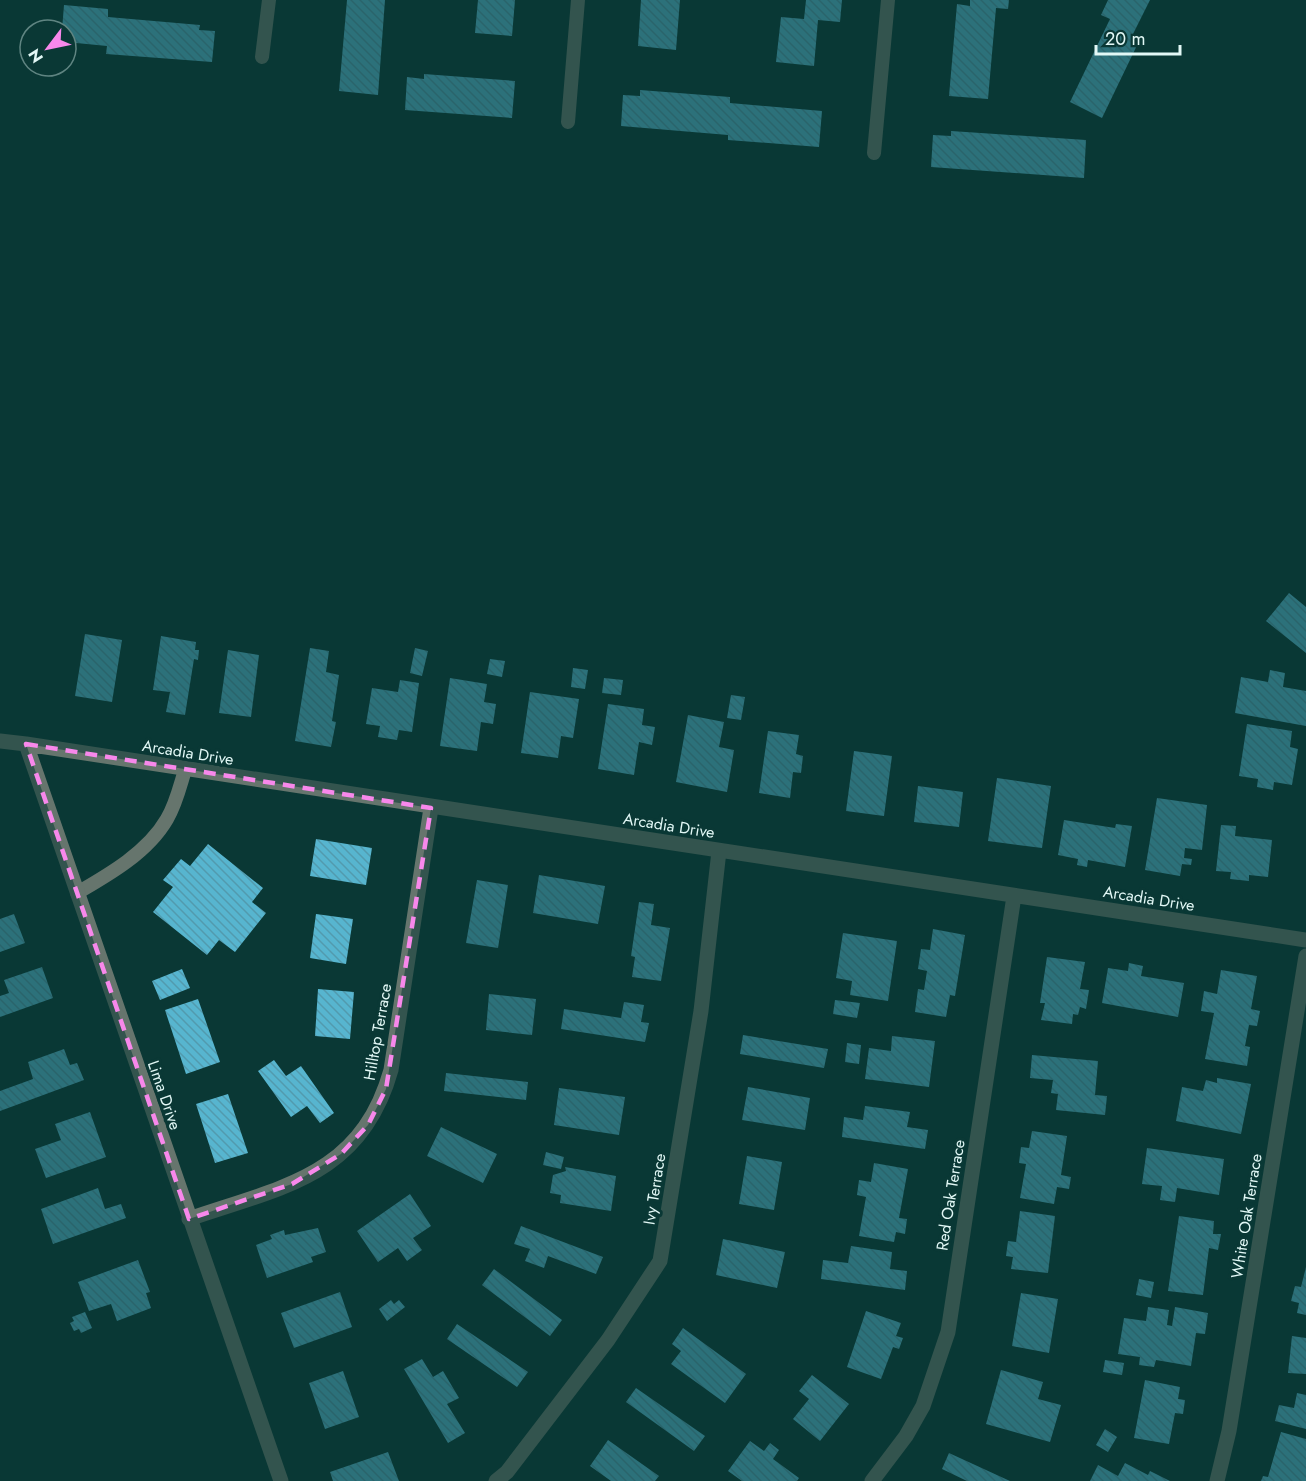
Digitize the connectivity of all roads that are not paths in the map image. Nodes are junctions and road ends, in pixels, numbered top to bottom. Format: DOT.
graph roads {
  1 [pos="269,0"];
  2 [pos="578,0"];
  3 [pos="888,0"];
  4 [pos="262,57"];
  5 [pos="568,122"];
  6 [pos="874,153"];
  7 [pos="0,741"];
  8 [pos="26,744"];
  9 [pos="185,770"];
  10 [pos="431,808"];
  11 [pos="718,851"];
  12 [pos="77,893"];
  13 [pos="1014,896"];
  14 [pos="1306,940"];
  15 [pos="1306,956"];
  16 [pos="189,1219"];
  17 [pos="281,1481"];
  18 [pos="496,1481"];
  19 [pos="872,1481"];
  20 [pos="1217,1481"];
  1 -- 4 [label="lane"];
  2 -- 5 [label="lane"];
  3 -- 6 [label="lane"];
  7 -- 8 [label="street"];
  8 -- 9 [label="street, Arcadia Drive"];
  8 -- 12 [label="street, Lima Drive"];
  9 -- 10 [label="street, Arcadia Drive"];
  9 -- 12 [label="lane"];
  10 -- 11 [label="street, Arcadia Drive"];
  10 -- 16 [label="street, Hilltop Terrace"];
  11 -- 13 [label="street, Arcadia Drive"];
  11 -- 18 [label="street, Ivy Terrace"];
  12 -- 16 [label="street, Lima Drive"];
  13 -- 14 [label="street, Arcadia Drive"];
  13 -- 19 [label="street, Red Oak Terrace"];
  15 -- 20 [label="street, White Oak Terrace"];
  16 -- 17 [label="street, Lima Drive"];
}
